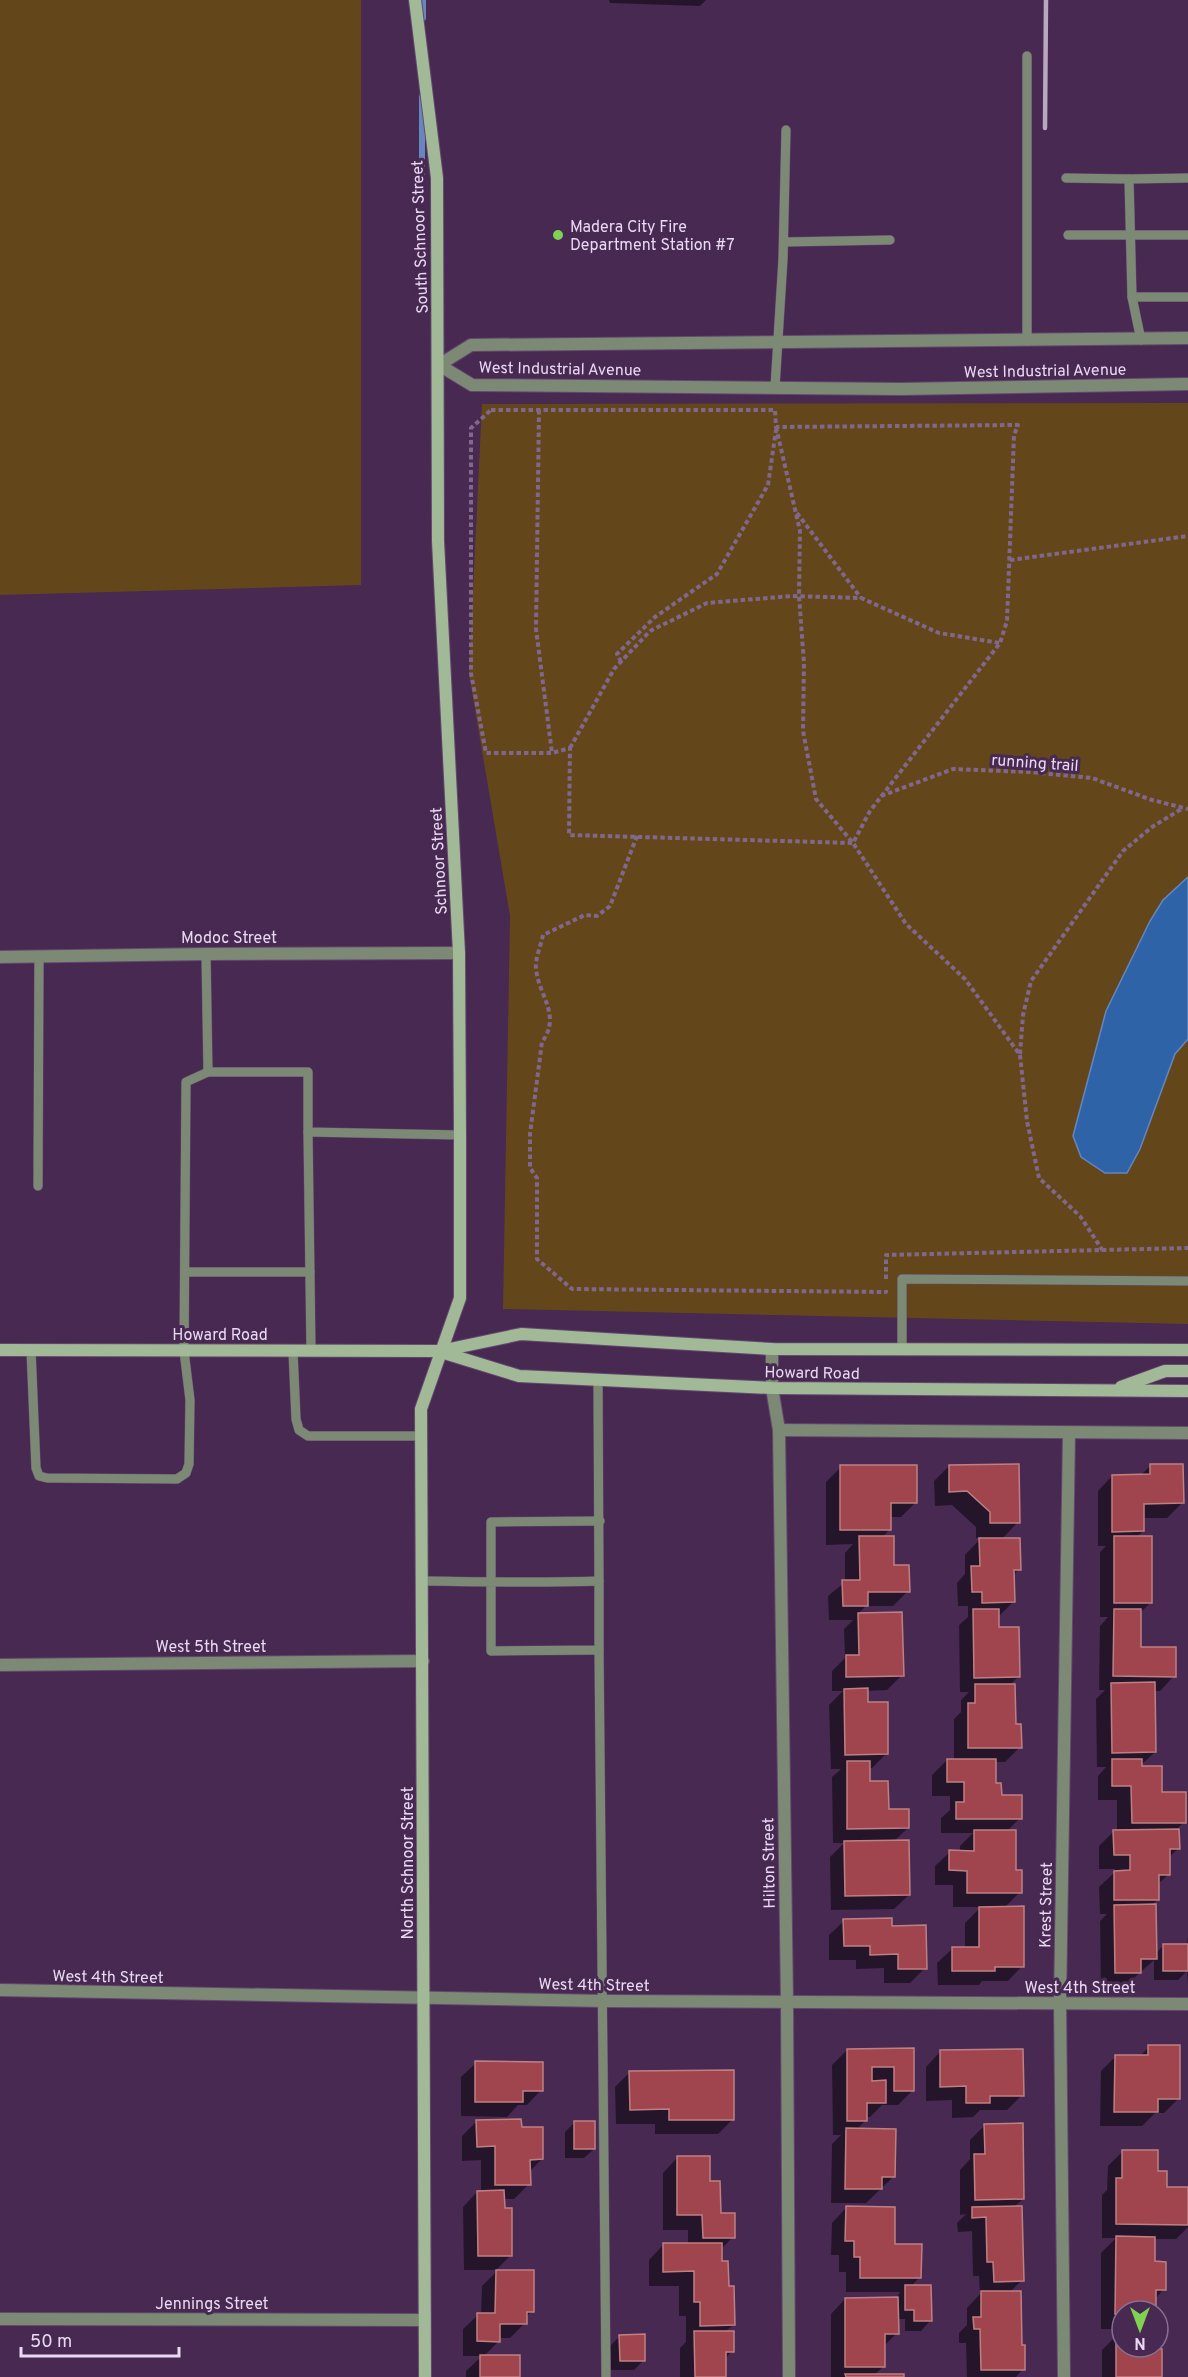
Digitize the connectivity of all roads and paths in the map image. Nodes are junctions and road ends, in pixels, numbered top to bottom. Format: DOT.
graph roads {
  1 [pos="415,0"];
  2 [pos="1027,57"];
  3 [pos="786,130"];
  4 [pos="1066,178"];
  5 [pos="1188,178"];
  6 [pos="1129,179"];
  7 [pos="1068,235"];
  8 [pos="1131,235"];
  9 [pos="1188,235"];
  10 [pos="890,240"];
  11 [pos="784,242"];
  12 [pos="1132,297"];
  13 [pos="1188,297"];
  14 [pos="1188,338"];
  15 [pos="1142,339"];
  16 [pos="1027,340"];
  17 [pos="778,343"];
  18 [pos="439,365"];
  19 [pos="1188,384"];
  20 [pos="775,387"];
  21 [pos="539,410"];
  22 [pos="776,427"];
  23 [pos="796,512"];
  24 [pos="1188,536"];
  25 [pos="1010,560"];
  26 [pos="800,596"];
  27 [pos="861,598"];
  28 [pos="1000,643"];
  29 [pos="621,662"];
  30 [pos="570,748"];
  31 [pos="552,753"];
  32 [pos="881,796"];
  33 [pos="1186,809"];
  34 [pos="637,836"];
  35 [pos="853,843"];
  36 [pos="459,953"];
  37 [pos="206,954"];
  38 [pos="39,956"];
  39 [pos="0,957"];
  40 [pos="1020,1055"];
  41 [pos="208,1072"];
  42 [pos="308,1132"];
  43 [pos="460,1135"];
  44 [pos="38,1186"];
  45 [pos="1188,1248"];
  46 [pos="1103,1251"];
  47 [pos="185,1272"];
  48 [pos="310,1272"];
  49 [pos="1188,1281"];
  50 [pos="772,1348"];
  51 [pos="0,1350"];
  52 [pos="31,1350"];
  53 [pos="902,1350"];
  54 [pos="1188,1350"];
  55 [pos="184,1351"];
  56 [pos="293,1351"];
  57 [pos="311,1351"];
  58 [pos="440,1351"];
  59 [pos="1188,1371"];
  60 [pos="598,1380"];
  61 [pos="772,1388"];
  62 [pos="1111,1390"];
  63 [pos="1188,1391"];
  64 [pos="779,1430"];
  65 [pos="1188,1433"];
  66 [pos="1069,1434"];
  67 [pos="421,1436"];
  68 [pos="600,1521"];
  69 [pos="422,1581"];
  70 [pos="599,1581"];
  71 [pos="491,1582"];
  72 [pos="599,1650"];
  73 [pos="423,1661"];
  74 [pos="0,1665"];
  75 [pos="0,1990"];
  76 [pos="423,1998"];
  77 [pos="604,2001"];
  78 [pos="787,2002"];
  79 [pos="1060,2003"];
  80 [pos="1188,2004"];
  81 [pos="0,2319"];
  82 [pos="424,2320"];
  83 [pos="425,2377"];
  84 [pos="606,2377"];
  85 [pos="789,2377"];
  86 [pos="1064,2377"];
  1 -- 18 [label="street, South Schnoor Street"];
  2 -- 16 [label="lane"];
  3 -- 11 [label="lane"];
  4 -- 6 [label="lane"];
  5 -- 6 [label="lane"];
  6 -- 8 [label="lane"];
  7 -- 8 [label="lane"];
  8 -- 9 [label="lane"];
  8 -- 12 [label="lane"];
  10 -- 11 [label="lane"];
  11 -- 17 [label="lane"];
  12 -- 13 [label="lane"];
  12 -- 15 [label="lane"];
  14 -- 15 [label="street, West Industrial Avenue"];
  15 -- 16 [label="street, West Industrial Avenue"];
  16 -- 17 [label="street, West Industrial Avenue"];
  17 -- 18 [label="street, West Industrial Avenue"];
  17 -- 20 [label="lane"];
  18 -- 20 [label="street, West Industrial Avenue"];
  18 -- 36 [label="street, Schnoor Street"];
  19 -- 20 [label="street, West Industrial Avenue"];
  21 -- 22 [label="path"];
  21 -- 31 [label="path"];
  21 -- 31 [label="path"];
  22 -- 23 [label="path"];
  22 -- 25 [label="path"];
  22 -- 29 [label="path"];
  23 -- 26 [label="path"];
  23 -- 27 [label="path"];
  24 -- 25 [label="path"];
  25 -- 28 [label="path"];
  26 -- 27 [label="path"];
  26 -- 29 [label="path"];
  26 -- 35 [label="path"];
  27 -- 28 [label="path"];
  28 -- 32 [label="path"];
  29 -- 30 [label="path"];
  30 -- 31 [label="path"];
  30 -- 34 [label="path"];
  32 -- 33 [label="path, running trail"];
  32 -- 35 [label="path"];
  33 -- 40 [label="path"];
  34 -- 35 [label="path"];
  34 -- 46 [label="path"];
  35 -- 40 [label="path"];
  36 -- 37 [label="street, Modoc Street"];
  36 -- 43 [label="street, Schnoor Street"];
  37 -- 38 [label="street, Modoc Street"];
  37 -- 41 [label="lane"];
  38 -- 39 [label="street, Modoc Street"];
  38 -- 44 [label="lane"];
  40 -- 46 [label="path"];
  41 -- 42 [label="lane"];
  41 -- 47 [label="lane"];
  42 -- 43 [label="lane"];
  42 -- 48 [label="lane"];
  43 -- 58 [label="street, Schnoor Street"];
  45 -- 46 [label="path"];
  47 -- 48 [label="lane"];
  47 -- 55 [label="lane"];
  48 -- 57 [label="lane"];
  49 -- 53 [label="lane"];
  50 -- 53 [label="street, Howard Road"];
  50 -- 58 [label="street, Howard Road"];
  50 -- 61 [label="street, Hilton Street"];
  51 -- 52 [label="street, Howard Road"];
  52 -- 55 [label="street, Howard Road"];
  52 -- 55 [label="lane"];
  53 -- 54 [label="street, Howard Road"];
  55 -- 56 [label="street, Howard Road"];
  56 -- 57 [label="street, Howard Road"];
  56 -- 67 [label="lane"];
  57 -- 58 [label="street, Howard Road"];
  58 -- 60 [label="street, Howard Road"];
  58 -- 67 [label="street, North Schnoor Street"];
  59 -- 62 [label="street"];
  60 -- 61 [label="street, Howard Road"];
  60 -- 68 [label="lane"];
  61 -- 62 [label="street, Howard Road"];
  61 -- 64 [label="street, Hilton Street"];
  62 -- 63 [label="street, Howard Road"];
  64 -- 66 [label="street"];
  64 -- 78 [label="street, Hilton Street"];
  65 -- 66 [label="street"];
  66 -- 79 [label="street, Krest Street"];
  67 -- 69 [label="street, North Schnoor Street"];
  68 -- 70 [label="lane"];
  68 -- 71 [label="lane"];
  69 -- 71 [label="lane"];
  69 -- 73 [label="street, North Schnoor Street"];
  70 -- 71 [label="lane"];
  70 -- 72 [label="lane"];
  71 -- 72 [label="lane"];
  72 -- 77 [label="lane"];
  73 -- 74 [label="street, West 5th Street"];
  73 -- 76 [label="street, North Schnoor Street"];
  75 -- 76 [label="street, West 4th Street"];
  76 -- 77 [label="street, West 4th Street"];
  76 -- 82 [label="street, North Schnoor Street"];
  77 -- 78 [label="street, West 4th Street"];
  77 -- 84 [label="lane"];
  78 -- 79 [label="street, West 4th Street"];
  78 -- 85 [label="street, Hilton Street"];
  79 -- 80 [label="street, West 4th Street"];
  79 -- 86 [label="street, Krest Street"];
  81 -- 82 [label="street, Jennings Street"];
  82 -- 83 [label="street, North Schnoor Street"];
}
